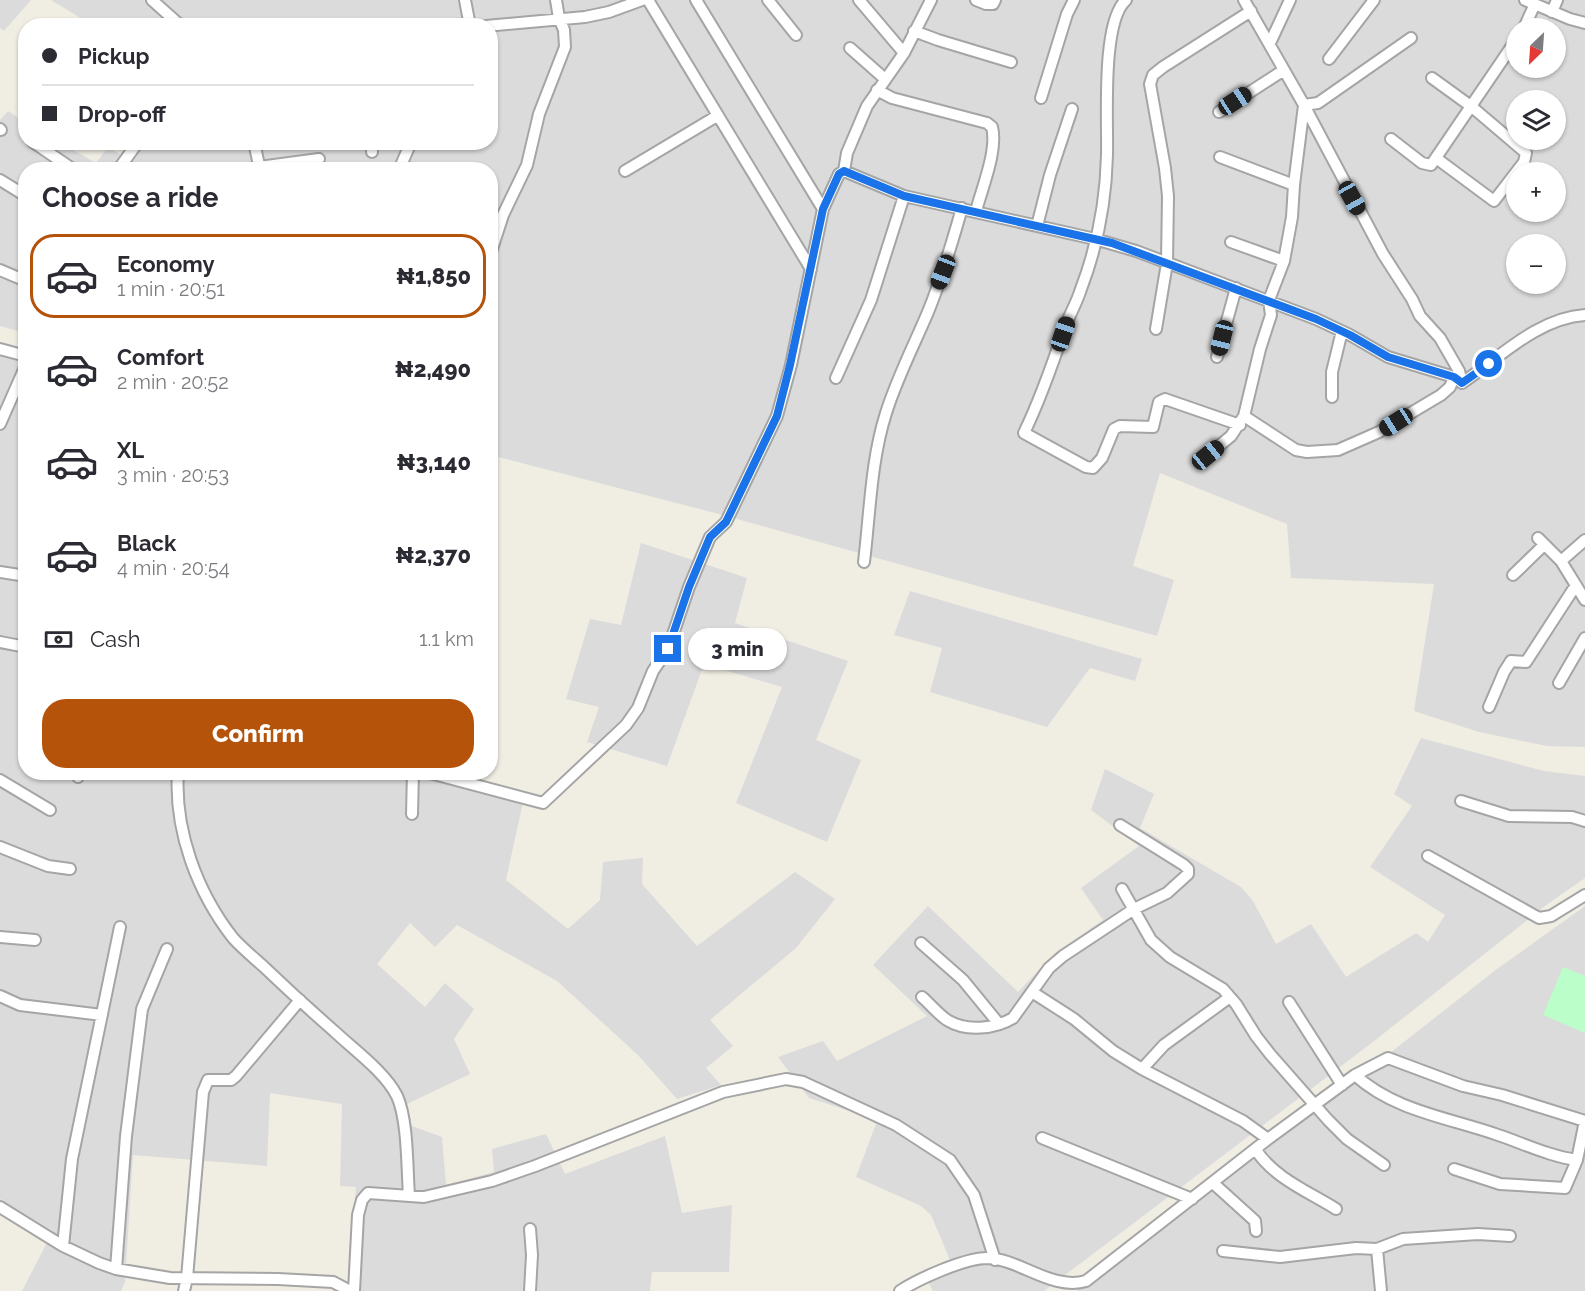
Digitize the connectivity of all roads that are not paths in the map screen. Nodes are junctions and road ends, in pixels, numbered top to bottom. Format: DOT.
graph roads {
  1 [pos="152,0"];
  2 [pos="465,0"];
  3 [pos="556,0"];
  4 [pos="642,0"];
  5 [pos="648,0"];
  6 [pos="696,0"];
  7 [pos="768,0"];
  8 [pos="859,0"];
  9 [pos="932,0"];
  10 [pos="976,0"];
  11 [pos="995,0"];
  12 [pos="1074,0"];
  13 [pos="1244,0"];
  14 [pos="1290,0"];
  15 [pos="1374,0"];
  16 [pos="1557,0"];
  17 [pos="1121,1"];
  18 [pos="1529,3"];
  19 [pos="1251,11"];
  20 [pos="1552,12"];
  21 [pos="172,18"];
  22 [pos="468,18"];
  23 [pos="558,18"];
  24 [pos="1526,18"];
  25 [pos="1585,23"];
  26 [pos="498,25"];
  27 [pos="914,31"];
  28 [pos="796,36"];
  29 [pos="1411,38"];
  30 [pos="1270,43"];
  31 [pos="850,48"];
  32 [pos="904,52"];
  33 [pos="1506,55"];
  34 [pos="1329,59"];
  35 [pos="1011,62"];
  36 [pos="1284,70"];
  37 [pos="1432,78"];
  38 [pos="885,79"];
  39 [pos="877,90"];
  40 [pos="1041,98"];
  41 [pos="1304,105"];
  42 [pos="1472,107"];
  43 [pos="1072,109"];
  44 [pos="1219,112"];
  45 [pos="717,116"];
  46 [pos="1391,139"];
  47 [pos="45,150"];
  48 [pos="1220,157"];
  49 [pos="1436,158"];
  50 [pos="319,159"];
  51 [pos="62,162"];
  52 [pos="299,162"];
  53 [pos="625,171"];
  54 [pos="844,171"];
  55 [pos="0,180"];
  56 [pos="1294,185"];
  57 [pos="18,191"];
  58 [pos="904,196"];
  59 [pos="962,208"];
  60 [pos="823,209"];
  61 [pos="976,211"];
  62 [pos="1037,226"];
  63 [pos="498,230"];
  64 [pos="1095,239"];
  65 [pos="1231,242"];
  66 [pos="1284,261"];
  67 [pos="1167,263"];
  68 [pos="0,270"];
  69 [pos="811,270"];
  70 [pos="18,278"];
  71 [pos="1236,288"];
  72 [pos="1269,300"];
  73 [pos="1585,315"];
  74 [pos="1156,329"];
  75 [pos="1342,331"];
  76 [pos="0,349"];
  77 [pos="18,354"];
  78 [pos="1217,357"];
  79 [pos="836,378"];
  80 [pos="1458,380"];
  81 [pos="18,383"];
  82 [pos="1332,397"];
  83 [pos="1242,420"];
  84 [pos="0,424"];
  85 [pos="1208,455"];
  86 [pos="1585,540"];
  87 [pos="1562,561"];
  88 [pos="864,562"];
  89 [pos="0,572"];
  90 [pos="18,575"];
  91 [pos="1513,575"];
  92 [pos="1576,585"];
  93 [pos="1585,600"];
  94 [pos="1585,638"];
  95 [pos="0,642"];
  96 [pos="18,645"];
  97 [pos="1559,683"];
  98 [pos="1489,707"];
  99 [pos="0,780"];
  100 [pos="177,780"];
  101 [pos="413,780"];
  102 [pos="456,780"];
  103 [pos="1461,801"];
  104 [pos="50,810"];
  105 [pos="412,814"];
  106 [pos="1585,821"];
  107 [pos="1120,825"];
  108 [pos="0,847"];
  109 [pos="1428,856"];
  110 [pos="70,869"];
  111 [pos="1122,889"];
  112 [pos="1585,895"];
  113 [pos="1134,909"];
  114 [pos="120,927"];
  115 [pos="0,937"];
  116 [pos="35,940"];
  117 [pos="921,943"];
  118 [pos="167,949"];
  119 [pos="1032,992"];
  120 [pos="0,996"];
  121 [pos="922,997"];
  122 [pos="1230,997"];
  123 [pos="300,1000"];
  124 [pos="1289,1002"];
  125 [pos="102,1015"];
  126 [pos="999,1024"];
  127 [pos="1142,1070"];
  128 [pos="1355,1075"];
  129 [pos="1342,1085"];
  130 [pos="1314,1105"];
  131 [pos="1585,1121"];
  132 [pos="1042,1138"];
  133 [pos="1268,1139"];
  134 [pos="1256,1150"];
  135 [pos="1577,1160"];
  136 [pos="1384,1165"];
  137 [pos="1455,1170"];
  138 [pos="1213,1183"];
  139 [pos="409,1196"];
  140 [pos="1192,1199"];
  141 [pos="0,1207"];
  142 [pos="1336,1209"];
  143 [pos="530,1229"];
  144 [pos="1256,1231"];
  145 [pos="1510,1236"];
  146 [pos="63,1246"];
  147 [pos="1377,1249"];
  148 [pos="1223,1251"];
  149 [pos="995,1260"];
  150 [pos="116,1269"];
  151 [pos="187,1278"];
  152 [pos="1073,1287"];
  153 [pos="184,1291"];
  154 [pos="352,1291"];
  155 [pos="530,1291"];
  156 [pos="900,1291"];
  157 [pos="1381,1291"];
  1 -- 21 [label="street"];
  2 -- 22 [label="street"];
  3 -- 23 [label="street"];
  4 -- 23 [label="street"];
  5 -- 45 [label="street"];
  6 -- 60 [label="street"];
  7 -- 28 [label="street"];
  8 -- 32 [label="street"];
  9 -- 27 [label="street"];
  10 -- 11 [label="street"];
  12 -- 40 [label="street"];
  13 -- 19 [label="street"];
  14 -- 30 [label="street"];
  15 -- 34 [label="street"];
  16 -- 20 [label="street"];
  17 -- 64 [label="street"];
  18 -- 20 [label="street"];
  18 -- 24 [label="street"];
  19 -- 30 [label="street"];
  19 -- 67 [label="street"];
  20 -- 25 [label="street"];
  23 -- 26 [label="street"];
  23 -- 63 [label="street"];
  27 -- 32 [label="street"];
  27 -- 35 [label="street"];
  29 -- 41 [label="street"];
  30 -- 36 [label="street"];
  31 -- 38 [label="street"];
  32 -- 38 [label="street"];
  33 -- 42 [label="street"];
  36 -- 41 [label="street"];
  36 -- 44 [label="street"];
  37 -- 42 [label="street"];
  38 -- 39 [label="street"];
  39 -- 54 [label="street"];
  39 -- 61 [label="street"];
  41 -- 56 [label="street"];
  41 -- 80 [label="street"];
  42 -- 49 [label="street"];
  42 -- 49 [label="street"];
  43 -- 62 [label="street"];
  45 -- 53 [label="street"];
  45 -- 69 [label="street"];
  46 -- 49 [label="street"];
  47 -- 51 [label="street"];
  48 -- 56 [label="street"];
  50 -- 52 [label="street"];
  54 -- 58 [label="street"];
  54 -- 60 [label="street"];
  55 -- 57 [label="street"];
  56 -- 66 [label="street"];
  58 -- 59 [label="street"];
  58 -- 79 [label="street"];
  59 -- 61 [label="street"];
  59 -- 88 [label="street"];
  60 -- 69 [label="street"];
  61 -- 62 [label="street"];
  62 -- 64 [label="street"];
  64 -- 67 [label="street"];
  64 -- 83 [label="street"];
  65 -- 66 [label="street"];
  66 -- 72 [label="street"];
  67 -- 71 [label="street"];
  67 -- 74 [label="street"];
  68 -- 70 [label="street"];
  69 -- 102 [label="street"];
  71 -- 72 [label="street"];
  71 -- 78 [label="street"];
  72 -- 75 [label="street"];
  72 -- 83 [label="street"];
  73 -- 80 [label="street"];
  75 -- 80 [label="street"];
  75 -- 82 [label="street"];
  76 -- 77 [label="street"];
  80 -- 83 [label="street"];
  81 -- 84 [label="street"];
  83 -- 85 [label="street"];
  86 -- 87 [label="street"];
  87 -- 91 [label="street"];
  87 -- 92 [label="street"];
  89 -- 90 [label="street"];
  92 -- 93 [label="street"];
  92 -- 98 [label="street"];
  94 -- 97 [label="street"];
  95 -- 96 [label="street"];
  99 -- 104 [label="street"];
  100 -- 123 [label="street"];
  101 -- 105 [label="street"];
  103 -- 106 [label="street"];
  107 -- 113 [label="street"];
  108 -- 110 [label="street"];
  109 -- 112 [label="street"];
  111 -- 113 [label="street"];
  113 -- 119 [label="street"];
  113 -- 122 [label="street"];
  114 -- 125 [label="street"];
  115 -- 116 [label="street"];
  117 -- 126 [label="street"];
  118 -- 150 [label="street"];
  119 -- 126 [label="street"];
  119 -- 127 [label="street"];
  120 -- 125 [label="street"];
  121 -- 126 [label="street"];
  122 -- 127 [label="street"];
  122 -- 130 [label="street"];
  123 -- 139 [label="street"];
  123 -- 151 [label="street"];
  124 -- 129 [label="street"];
  125 -- 146 [label="street"];
  127 -- 133 [label="street"];
  128 -- 129 [label="street"];
  128 -- 131 [label="street"];
  128 -- 135 [label="street"];
  129 -- 130 [label="street"];
  130 -- 133 [label="street"];
  130 -- 136 [label="street"];
  131 -- 135 [label="street"];
  132 -- 140 [label="street"];
  133 -- 134 [label="street"];
  134 -- 138 [label="street"];
  134 -- 142 [label="street"];
  135 -- 137 [label="street"];
  138 -- 140 [label="street"];
  138 -- 144 [label="street"];
  139 -- 149 [label="street"];
  139 -- 154 [label="street"];
  140 -- 152 [label="street"];
  141 -- 146 [label="street"];
  143 -- 155 [label="street"];
  145 -- 147 [label="street"];
  146 -- 150 [label="street"];
  147 -- 148 [label="street"];
  147 -- 157 [label="street"];
  149 -- 152 [label="street"];
  149 -- 156 [label="street"];
  150 -- 151 [label="street"];
  151 -- 153 [label="street"];
  151 -- 154 [label="street"];
}
